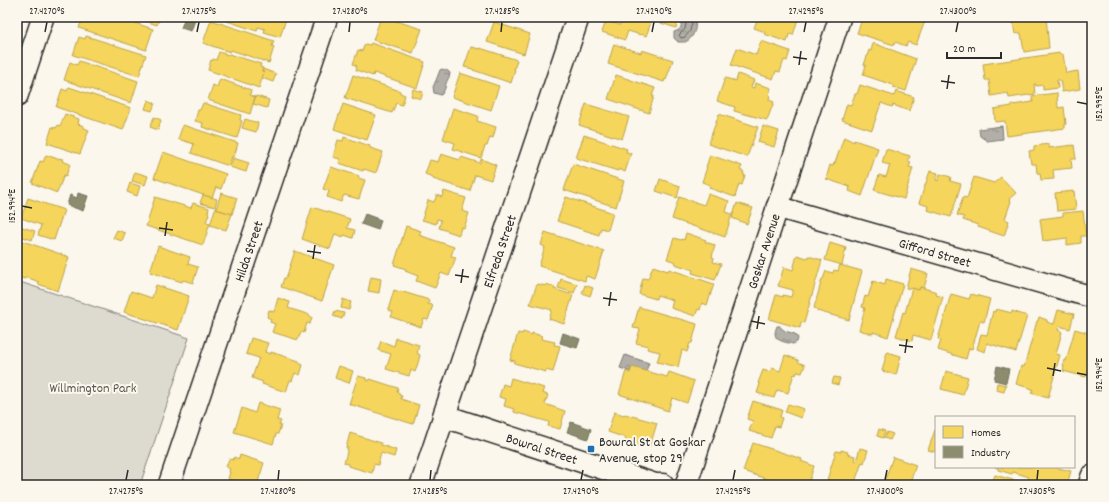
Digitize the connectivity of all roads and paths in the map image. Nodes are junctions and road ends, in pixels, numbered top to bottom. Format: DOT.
graph roads {
  1 [pos="43,17"];
  2 [pos="327,17"];
  3 [pos="578,17"];
  4 [pos="840,17"];
  5 [pos="17,96"];
  6 [pos="777,207"];
  7 [pos="1092,297"];
  8 [pos="444,416"];
  9 [pos="1092,476"];
  10 [pos="169,485"];
  11 [pos="421,485"];
  12 [pos="663,485"];
  13 [pos="686,485"];
  14 [pos="1089,485"];
  1 -- 5 [label="street"];
  2 -- 10 [label="street, Hilda Street"];
  3 -- 8 [label="street, Elfreda Street"];
  4 -- 6 [label="street, Goskar Avenue"];
  6 -- 7 [label="street, Gifford Street"];
  6 -- 13 [label="street, Goskar Avenue"];
  8 -- 11 [label="street, Elfreda Street"];
  8 -- 12 [label="street, Bowral Street"];
  9 -- 14 [label="street"];
}
